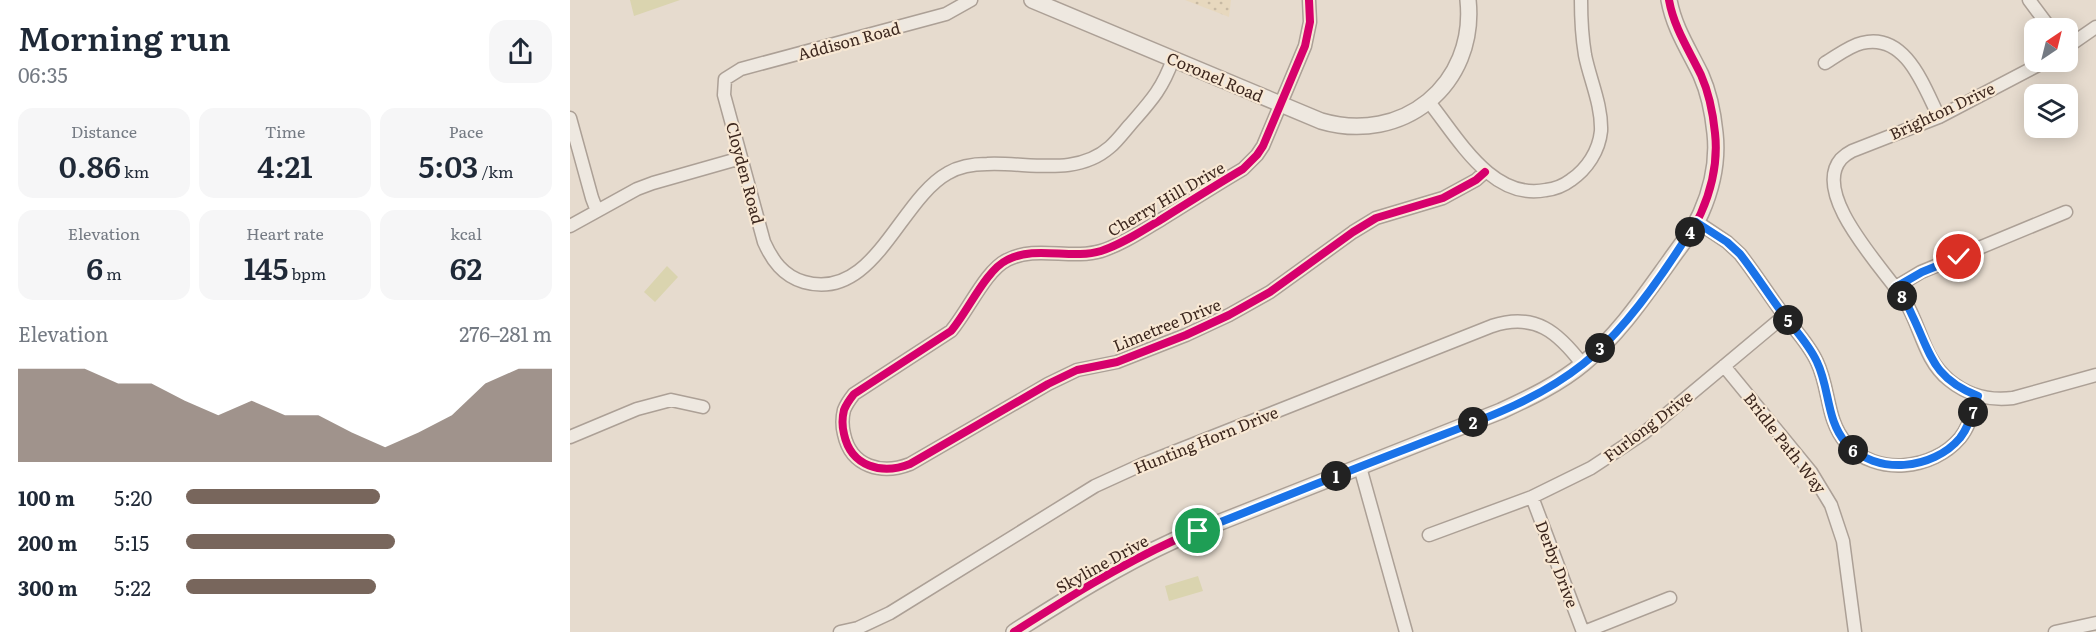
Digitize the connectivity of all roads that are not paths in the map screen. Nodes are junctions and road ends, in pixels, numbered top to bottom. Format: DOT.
graph roads {
  1 [pos="971,0"];
  2 [pos="1032,0"];
  3 [pos="1309,0"];
  4 [pos="1468,0"];
  5 [pos="1581,0"];
  6 [pos="1669,0"];
  7 [pos="2029,0"];
  8 [pos="2042,18"];
  9 [pos="2096,27"];
  10 [pos="2078,39"];
  11 [pos="1173,59"];
  12 [pos="1825,63"];
  13 [pos="2025,72"];
  14 [pos="725,79"];
  15 [pos="1429,102"];
  16 [pos="1281,105"];
  17 [pos="1939,117"];
  18 [pos="570,118"];
  19 [pos="741,158"];
  20 [pos="1485,172"];
  21 [pos="597,211"];
  22 [pos="2066,212"];
  23 [pos="1696,222"];
  24 [pos="570,226"];
  25 [pos="1896,287"];
  26 [pos="1784,316"];
  27 [pos="1582,364"];
  28 [pos="1724,366"];
  29 [pos="2096,375"];
  30 [pos="1978,396"];
  31 [pos="703,407"];
  32 [pos="570,436"];
  33 [pos="851,451"];
  34 [pos="1360,467"];
  35 [pos="1532,497"];
  36 [pos="1429,535"];
  37 [pos="1670,598"];
  38 [pos="2096,623"];
  39 [pos="840,632"];
  40 [pos="1014,632"];
  41 [pos="1406,632"];
  42 [pos="1584,632"];
  43 [pos="1855,632"];
  44 [pos="2055,632"];
  1 -- 14 [label="street, Addison Road"];
  2 -- 11 [label="street, Coronel Road"];
  3 -- 16 [label="street, Cherry Hill Drive"];
  4 -- 15 [label="street, Coronel Road"];
  5 -- 20 [label="street"];
  6 -- 23 [label="street, Skyline Drive"];
  7 -- 8 [label="street"];
  9 -- 10 [label="street"];
  11 -- 16 [label="street, Coronel Road"];
  11 -- 19 [label="street, Cloyden Road"];
  12 -- 17 [label="street"];
  13 -- 17 [label="street, Brighton Drive"];
  14 -- 19 [label="street, Cloyden Road"];
  15 -- 16 [label="street, Coronel Road"];
  15 -- 20 [label="street"];
  16 -- 33 [label="street, Cherry Hill Drive"];
  17 -- 25 [label="street, Brighton Drive"];
  18 -- 21 [label="street"];
  19 -- 21 [label="street"];
  20 -- 33 [label="street, Limetree Drive"];
  21 -- 24 [label="street"];
  22 -- 25 [label="street"];
  23 -- 26 [label="street"];
  23 -- 27 [label="street, Skyline Drive"];
  25 -- 30 [label="street"];
  26 -- 28 [label="street, Furlong Drive"];
  26 -- 30 [label="street"];
  27 -- 34 [label="street, Skyline Drive"];
  27 -- 39 [label="street, Hunting Horn Drive"];
  28 -- 35 [label="street, Furlong Drive"];
  28 -- 43 [label="street, Bridle Path Way"];
  29 -- 30 [label="street"];
  31 -- 32 [label="street"];
  34 -- 40 [label="street, Skyline Drive"];
  34 -- 41 [label="street"];
  35 -- 36 [label="street, Furlong Drive"];
  35 -- 42 [label="street, Derby Drive"];
  37 -- 42 [label="street"];
  38 -- 44 [label="street"];
}
